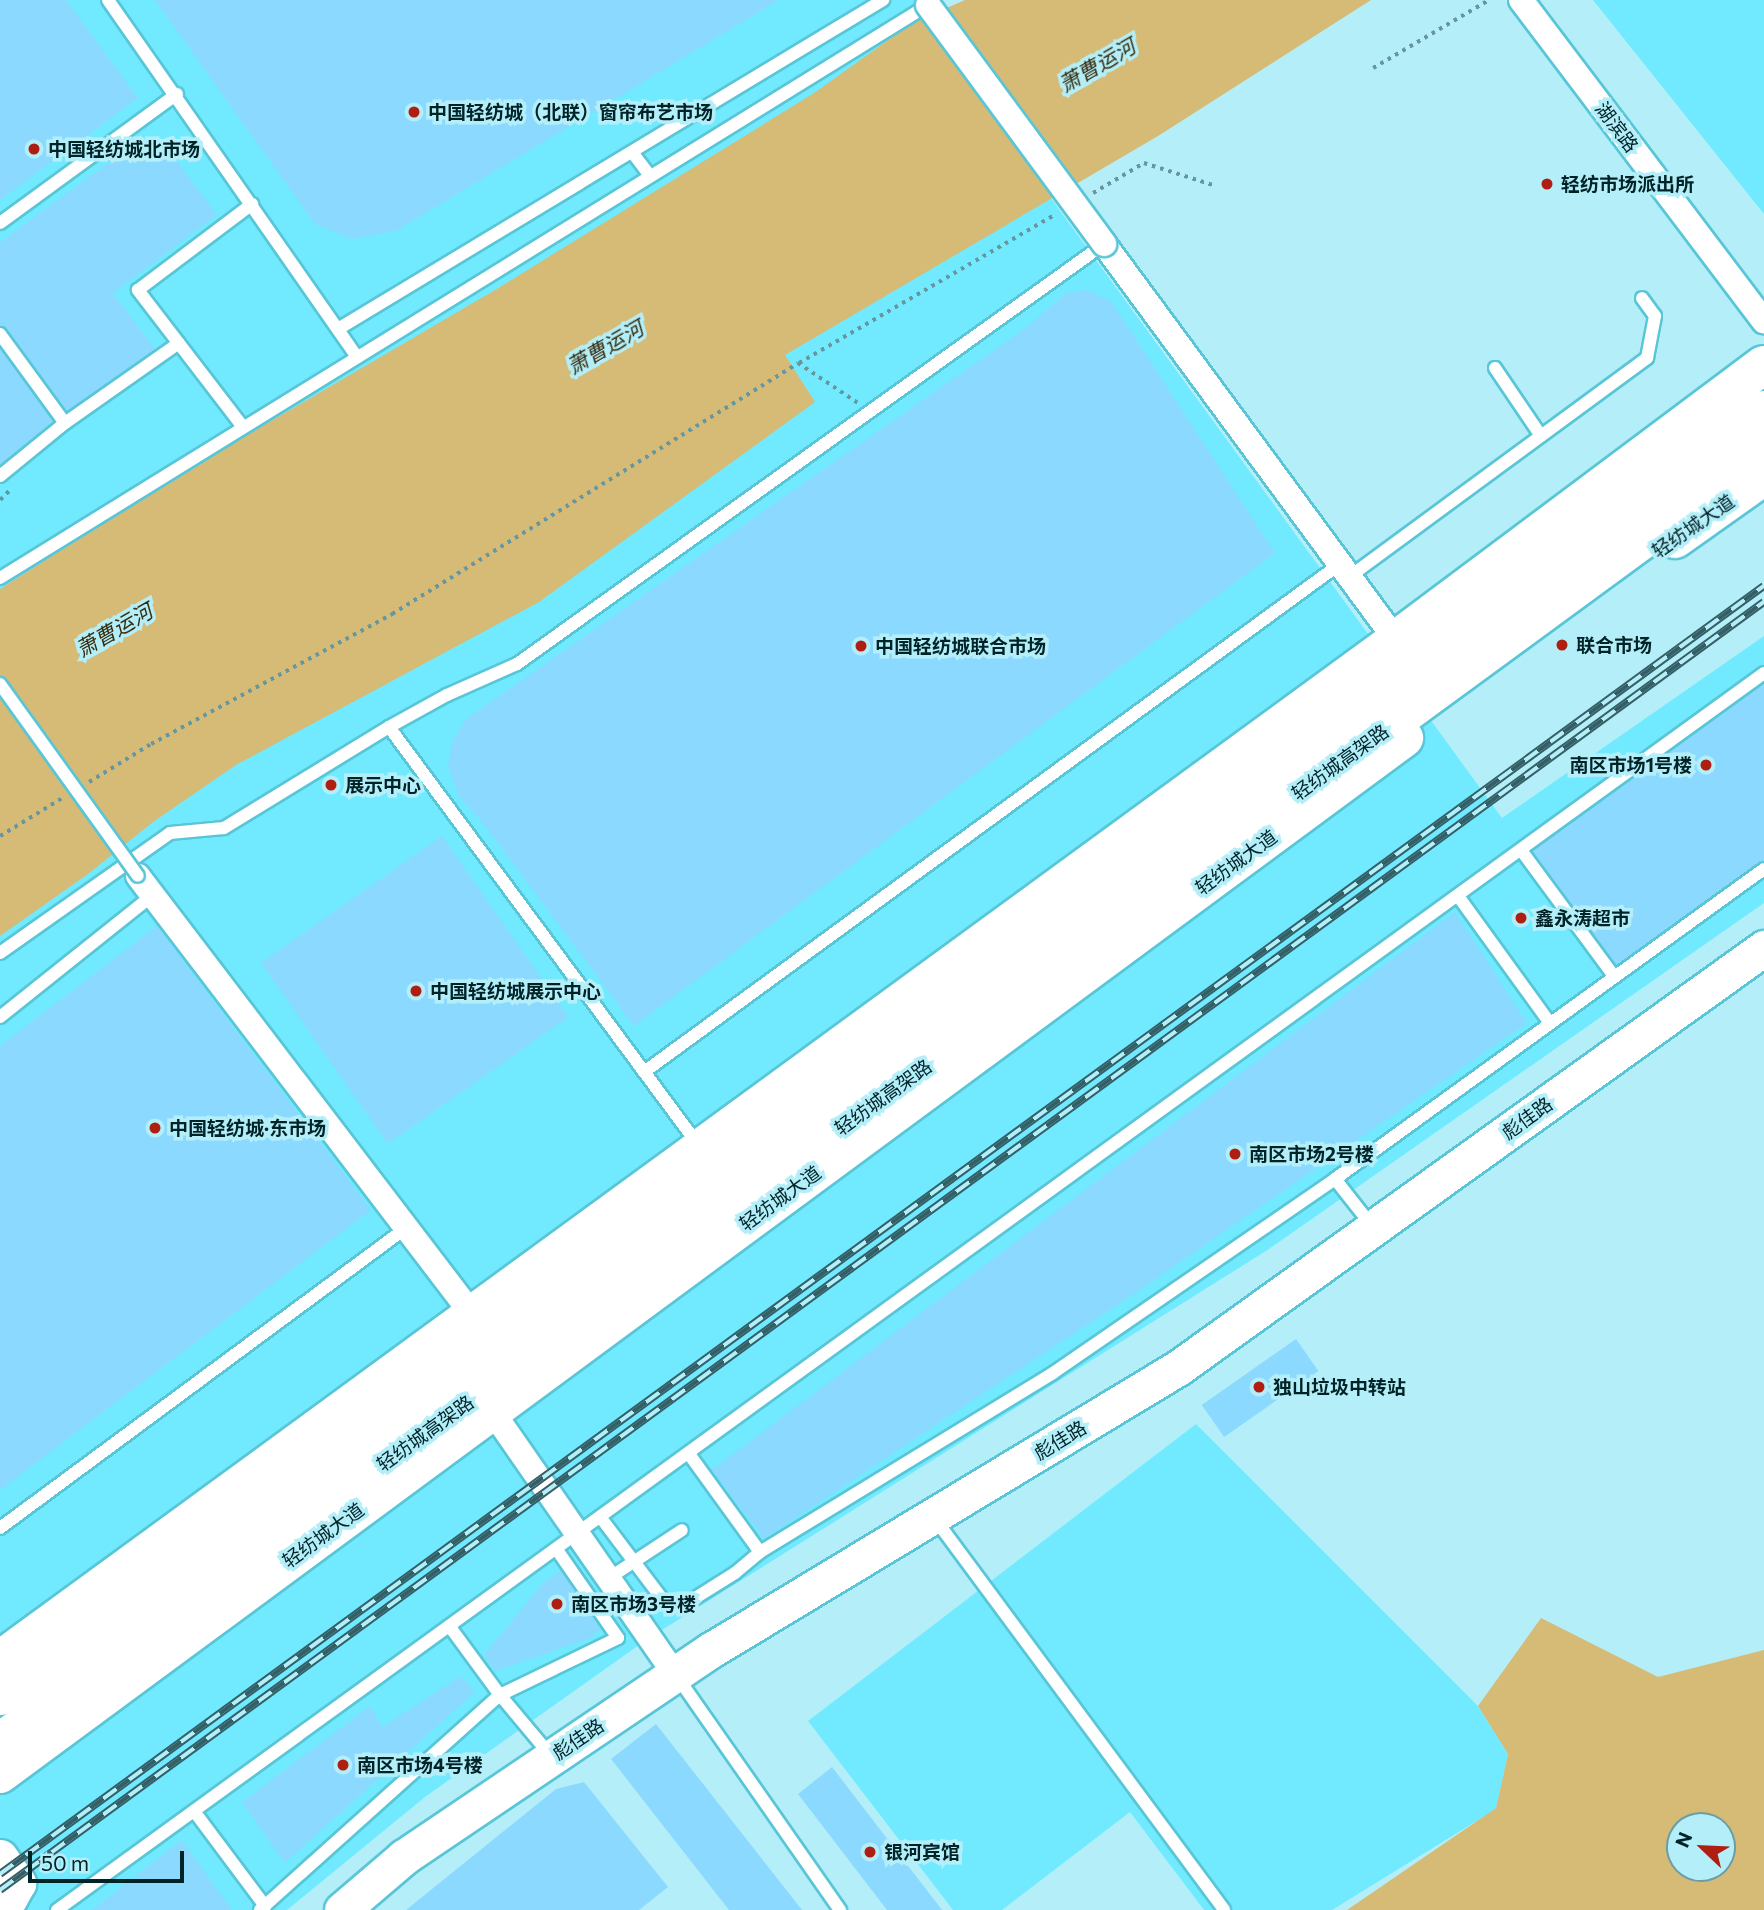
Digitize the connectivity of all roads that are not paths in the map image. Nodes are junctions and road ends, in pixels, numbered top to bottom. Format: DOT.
graph roads {
  1 [pos="108,0"];
  2 [pos="883,0"];
  3 [pos="1521,0"];
  4 [pos="928,5"];
  5 [pos="177,94"];
  6 [pos="632,152"];
  7 [pos="650,176"];
  8 [pos="253,204"];
  9 [pos="0,223"];
  10 [pos="1104,244"];
  11 [pos="1642,298"];
  12 [pos="1764,321"];
  13 [pos="338,329"];
  14 [pos="0,334"];
  15 [pos="179,343"];
  16 [pos="356,356"];
  17 [pos="1764,365"];
  18 [pos="1495,368"];
  19 [pos="1764,410"];
  20 [pos="65,423"];
  21 [pos="243,427"];
  22 [pos="1541,436"];
  23 [pos="1764,451"];
  24 [pos="0,476"];
  25 [pos="1764,476"];
  26 [pos="1345,571"];
  27 [pos="0,578"];
  28 [pos="1396,640"];
  29 [pos="1764,673"];
  30 [pos="0,684"];
  31 [pos="389,727"];
  32 [pos="1521,850"];
  33 [pos="1764,869"];
  34 [pos="145,885"];
  35 [pos="1458,895"];
  36 [pos="1764,948"];
  37 [pos="0,953"];
  38 [pos="1613,975"];
  39 [pos="0,1017"];
  40 [pos="1550,1023"];
  41 [pos="644,1072"];
  42 [pos="700,1147"];
  43 [pos="1335,1180"];
  44 [pos="406,1228"];
  45 [pos="1374,1228"];
  46 [pos="472,1314"];
  47 [pos="492,1411"];
  48 [pos="689,1454"];
  49 [pos="933,1516"];
  50 [pos="601,1518"];
  51 [pos="0,1528"];
  52 [pos="682,1530"];
  53 [pos="579,1535"];
  54 [pos="557,1550"];
  55 [pos="760,1552"];
  56 [pos="635,1562"];
  57 [pos="609,1578"];
  58 [pos="450,1627"];
  59 [pos="0,1660"];
  60 [pos="675,1674"];
  61 [pos="500,1695"];
  62 [pos="0,1696"];
  63 [pos="0,1742"];
  64 [pos="552,1757"];
  65 [pos="0,1773"];
  66 [pos="194,1811"];
  67 [pos="0,1857"];
  68 [pos="0,1905"];
  69 [pos="75,1905"];
  70 [pos="262,1908"];
  71 [pos="57,1910"];
  72 [pos="342,1910"];
  73 [pos="840,1910"];
  74 [pos="1224,1910"];
  1 -- 5 [label="lane"];
  2 -- 6 [label="lane"];
  3 -- 12 [label="street, 湖滨路"];
  4 -- 7 [label="lane"];
  4 -- 10 [label="street, bridge"];
  5 -- 8 [label="lane"];
  5 -- 9 [label="lane"];
  6 -- 7 [label="lane"];
  6 -- 13 [label="lane"];
  7 -- 16 [label="lane"];
  8 -- 13 [label="lane"];
  8 -- 15 [label="lane"];
  10 -- 26 [label="street"];
  10 -- 31 [label="lane"];
  11 -- 22 [label="lane"];
  13 -- 16 [label="lane"];
  14 -- 20 [label="lane"];
  15 -- 20 [label="lane"];
  15 -- 21 [label="lane"];
  16 -- 21 [label="lane"];
  17 -- 28 [label="main road"];
  18 -- 22 [label="lane"];
  19 -- 62 [label="main road, 轻纺城高架路"];
  20 -- 24 [label="lane"];
  21 -- 27 [label="lane"];
  22 -- 26 [label="lane"];
  23 -- 63 [label="main road, 轻纺城高架路"];
  25 -- 47 [label="main road, 轻纺城大道"];
  26 -- 28 [label="street"];
  26 -- 41 [label="lane"];
  28 -- 42 [label="main road"];
  29 -- 32 [label="lane"];
  30 -- 34 [label="lane, bridge"];
  31 -- 37 [label="lane"];
  31 -- 41 [label="lane"];
  32 -- 35 [label="lane"];
  32 -- 38 [label="lane"];
  33 -- 38 [label="lane"];
  34 -- 39 [label="lane"];
  34 -- 44 [label="street"];
  35 -- 40 [label="lane"];
  35 -- 48 [label="lane"];
  36 -- 45 [label="street, 彪佳路"];
  38 -- 40 [label="lane"];
  40 -- 43 [label="lane"];
  41 -- 42 [label="lane"];
  42 -- 46 [label="main road"];
  43 -- 45 [label="lane"];
  43 -- 55 [label="lane"];
  44 -- 46 [label="street"];
  44 -- 51 [label="lane"];
  45 -- 49 [label="street, 彪佳路"];
  46 -- 59 [label="main road"];
  47 -- 53 [label="street"];
  47 -- 65 [label="main road, 轻纺城大道"];
  48 -- 50 [label="lane"];
  48 -- 55 [label="lane"];
  49 -- 60 [label="street, 彪佳路"];
  49 -- 74 [label="lane"];
  50 -- 53 [label="lane"];
  50 -- 56 [label="lane"];
  52 -- 56 [label="lane"];
  53 -- 54 [label="lane"];
  53 -- 57 [label="street"];
  54 -- 58 [label="lane"];
  54 -- 61 [label="lane"];
  55 -- 56 [label="lane"];
  56 -- 57 [label="lane"];
  57 -- 60 [label="street"];
  58 -- 61 [label="lane"];
  58 -- 66 [label="lane"];
  60 -- 64 [label="street, 彪佳路"];
  60 -- 73 [label="lane"];
  61 -- 64 [label="lane"];
  61 -- 70 [label="lane"];
  64 -- 72 [label="street, 彪佳路"];
  66 -- 69 [label="lane"];
  66 -- 70 [label="lane"];
  67 -- 68 [label="street"];
  69 -- 71 [label="lane"];
}
